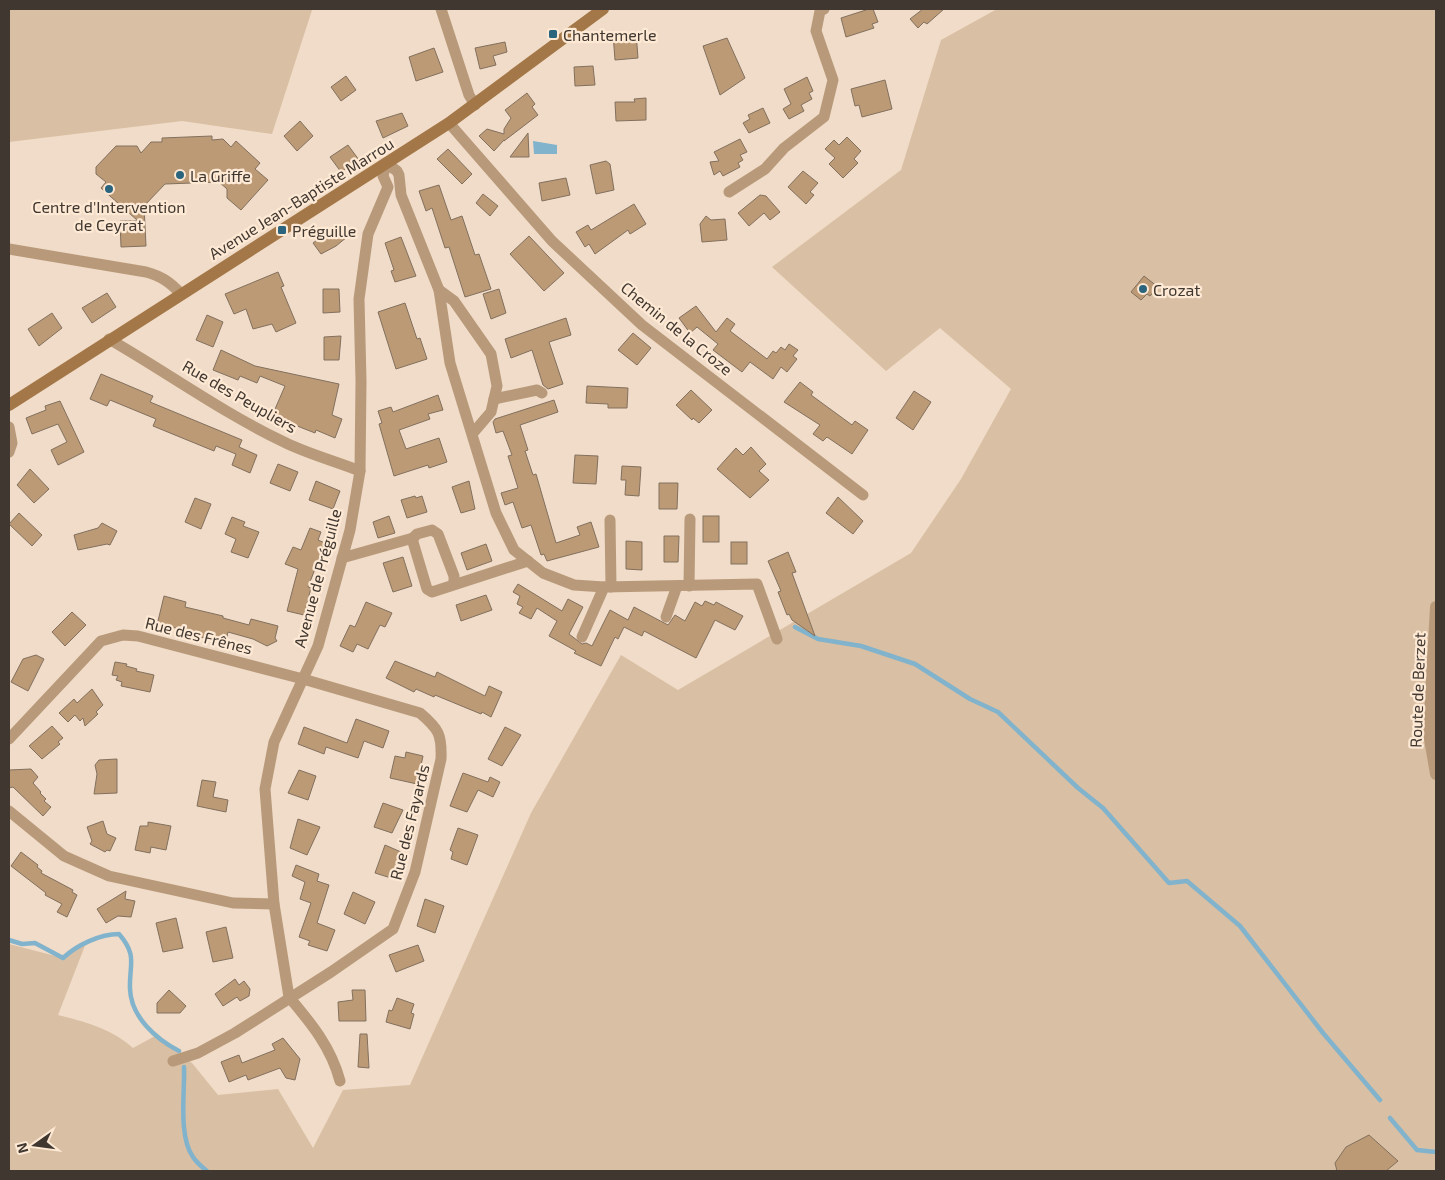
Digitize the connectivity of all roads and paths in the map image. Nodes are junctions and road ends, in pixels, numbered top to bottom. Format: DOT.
graph roads {
  1 [pos="441,9"];
  2 [pos="603,9"];
  3 [pos="824,9"];
  4 [pos="475,105"];
  5 [pos="449,123"];
  6 [pos="386,164"];
  7 [pos="388,187"];
  8 [pos="729,192"];
  9 [pos="401,196"];
  10 [pos="9,249"];
  11 [pos="439,290"];
  12 [pos="181,294"];
  13 [pos="109,339"];
  14 [pos="542,393"];
  15 [pos="494,399"];
  16 [pos="9,405"];
  17 [pos="9,427"];
  18 [pos="473,433"];
  19 [pos="9,452"];
  20 [pos="360,471"];
  21 [pos="863,495"];
  22 [pos="690,519"];
  23 [pos="610,520"];
  24 [pos="413,538"];
  25 [pos="342,558"];
  26 [pos="528,561"];
  27 [pos="454,583"];
  28 [pos="677,586"];
  29 [pos="689,586"];
  30 [pos="608,587"];
  31 [pos="1436,606"];
  32 [pos="666,617"];
  33 [pos="582,637"];
  34 [pos="777,639"];
  35 [pos="303,679"];
  36 [pos="9,739"];
  37 [pos="1436,774"];
  38 [pos="9,811"];
  39 [pos="274,904"];
  40 [pos="289,997"];
  41 [pos="173,1061"];
  42 [pos="340,1081"];
  1 -- 4 [label="street"];
  2 -- 4 [label="main road, Avenue Jean-Baptiste Marrou"];
  3 -- 8 [label="street"];
  4 -- 5 [label="main road, Avenue Jean-Baptiste Marrou"];
  5 -- 6 [label="main road, Avenue Jean-Baptiste Marrou"];
  5 -- 21 [label="street, Chemin de la Croze"];
  6 -- 7 [label="street, Avenue de Préguille"];
  6 -- 9 [label="street"];
  6 -- 12 [label="main road, Avenue Jean-Baptiste Marrou"];
  7 -- 9 [label="street"];
  7 -- 20 [label="street, Avenue de Préguille"];
  9 -- 11 [label="street"];
  10 -- 12 [label="street"];
  11 -- 15 [label="street"];
  11 -- 18 [label="street"];
  12 -- 13 [label="main road, Avenue Jean-Baptiste Marrou"];
  13 -- 16 [label="main road, Avenue Jean-Baptiste Marrou"];
  13 -- 20 [label="street, Rue des Peupliers"];
  14 -- 15 [label="street"];
  15 -- 18 [label="street"];
  17 -- 19 [label="street"];
  18 -- 26 [label="street"];
  20 -- 25 [label="street, Avenue de Préguille"];
  22 -- 29 [label="street"];
  23 -- 30 [label="street"];
  24 -- 25 [label="street"];
  24 -- 27 [label="street"];
  24 -- 27 [label="street"];
  25 -- 35 [label="street, Avenue de Préguille"];
  26 -- 27 [label="street"];
  26 -- 30 [label="street"];
  28 -- 29 [label="street"];
  28 -- 30 [label="street"];
  28 -- 32 [label="street"];
  29 -- 34 [label="street"];
  30 -- 33 [label="street"];
  31 -- 37 [label="street, Route de Berzet"];
  35 -- 36 [label="street, Rue des Frênes"];
  35 -- 39 [label="street, Avenue de Préguille"];
  35 -- 40 [label="street, Rue des Fayards"];
  38 -- 39 [label="street"];
  39 -- 40 [label="street, Avenue de Préguille"];
  40 -- 41 [label="street, Rue des Fayards"];
  40 -- 42 [label="street"];
}
